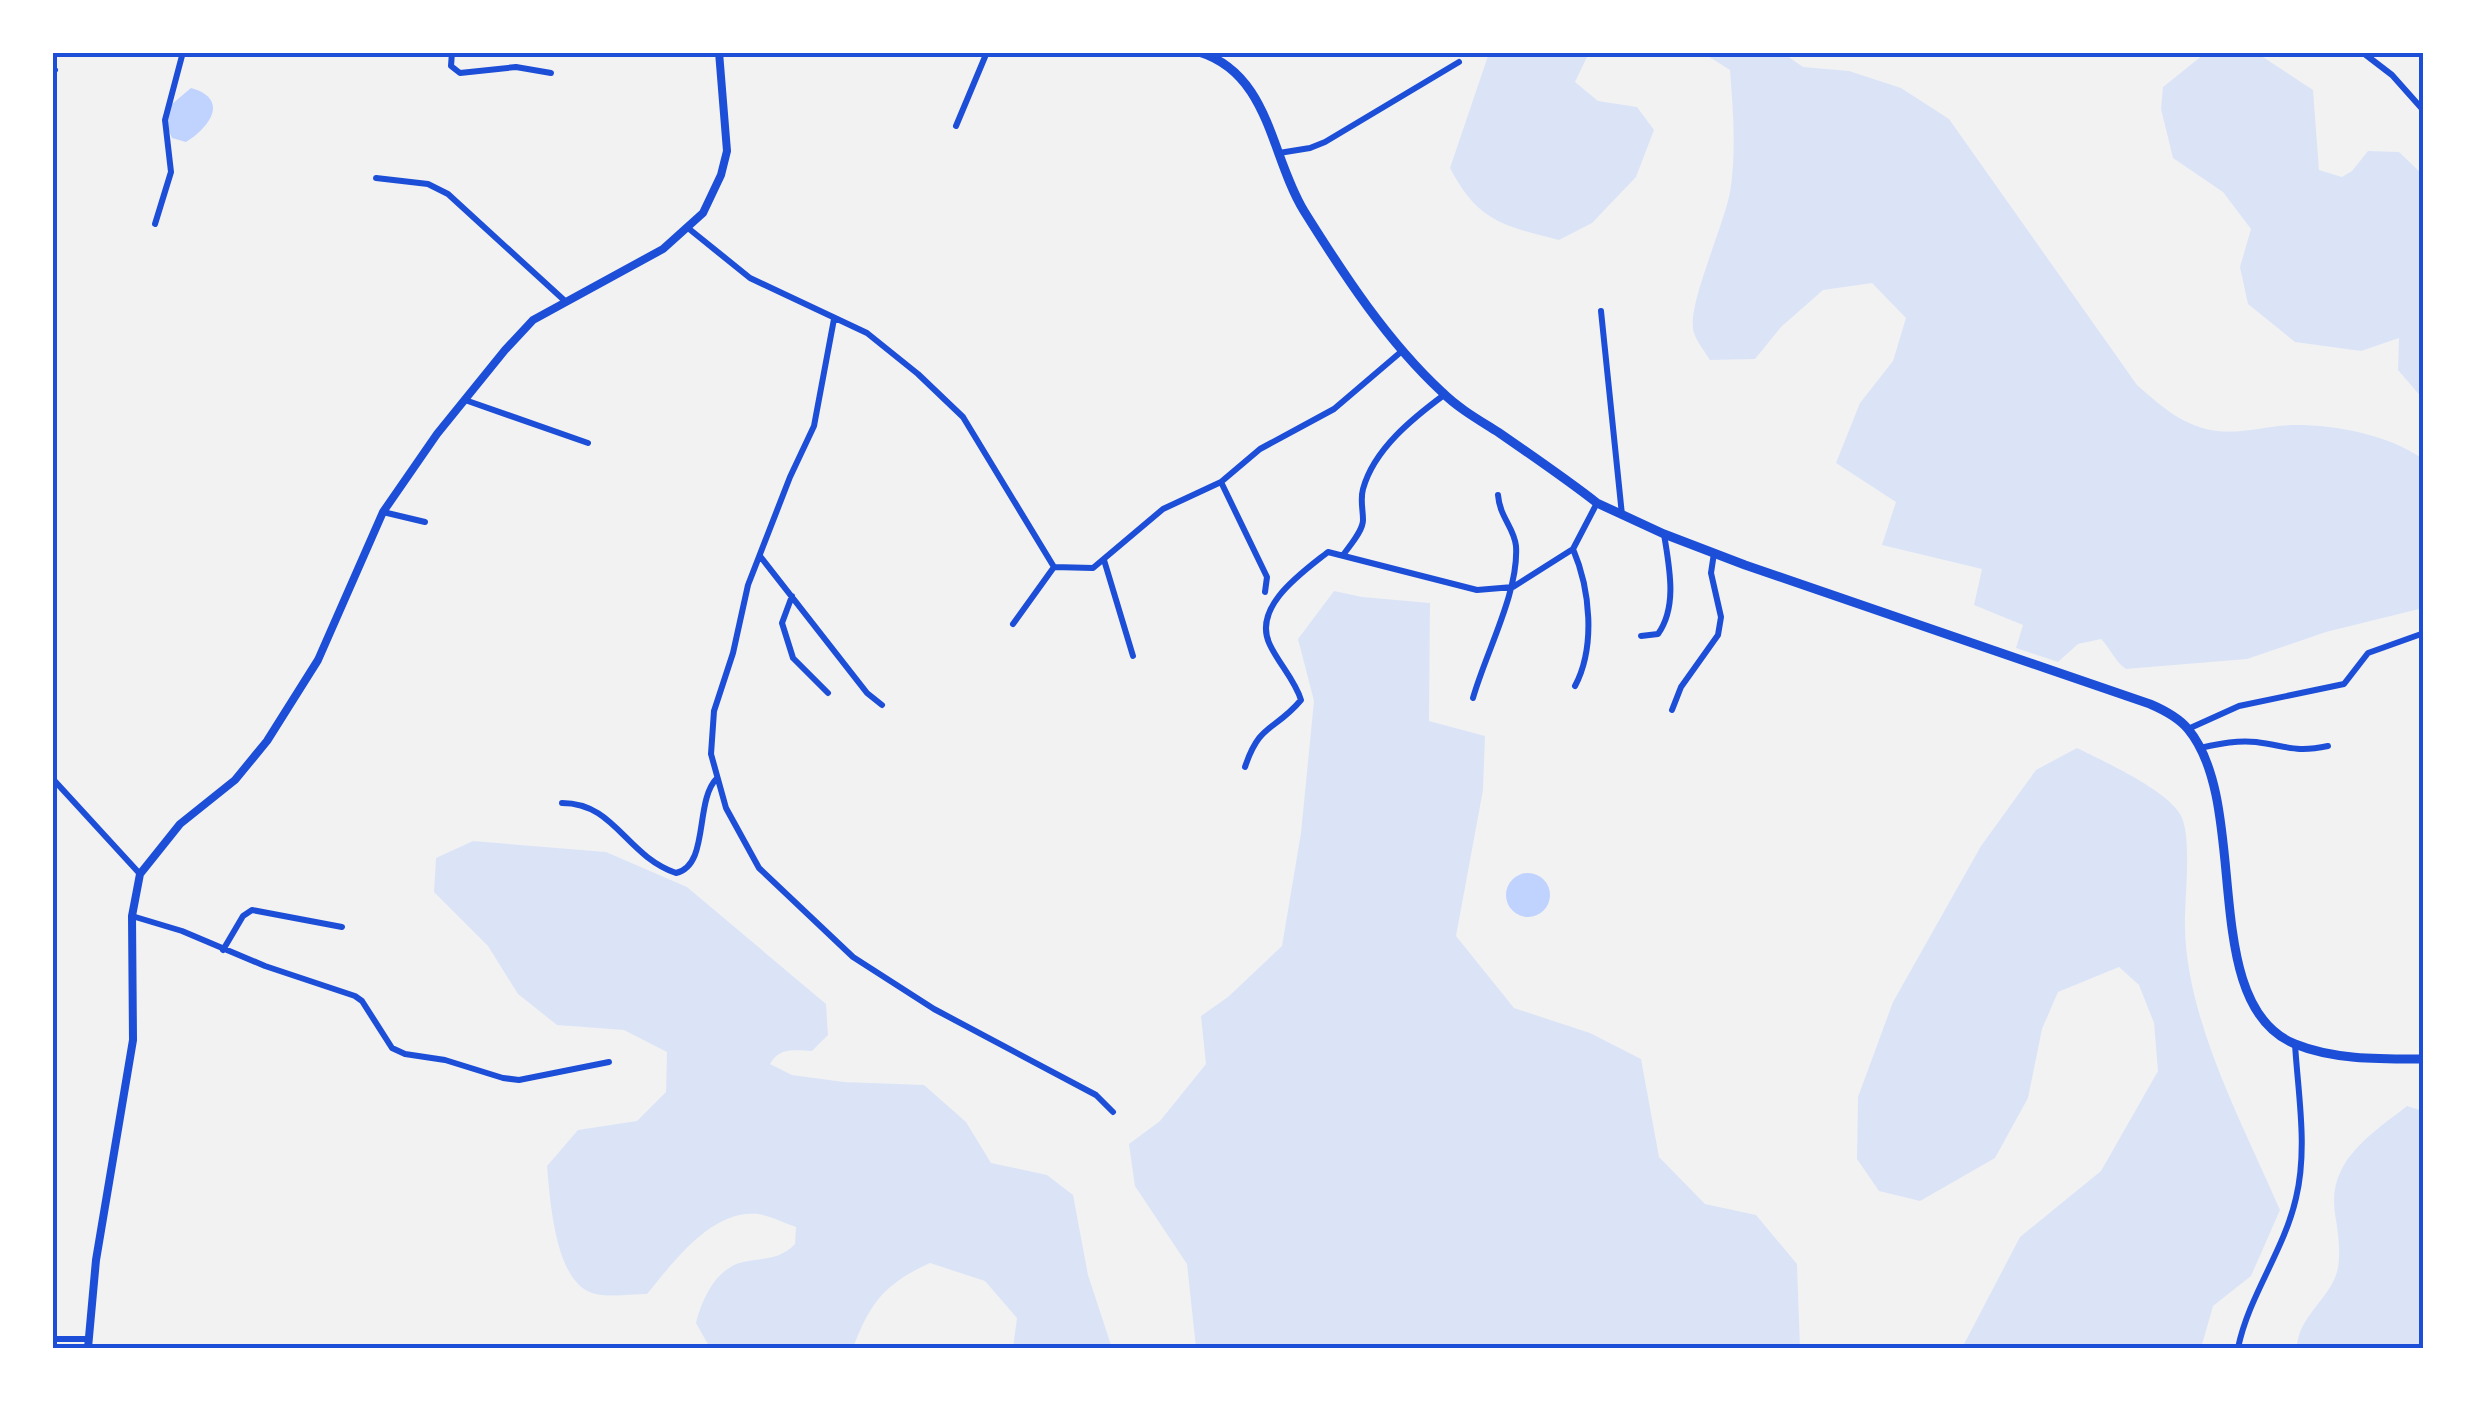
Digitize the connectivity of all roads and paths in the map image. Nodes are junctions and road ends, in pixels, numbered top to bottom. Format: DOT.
graph roads {
  1 [pos="183,52"];
  2 [pos="452,52"];
  3 [pos="720,52"];
  4 [pos="987,52"];
  5 [pos="1199,52"];
  6 [pos="2362,52"];
  7 [pos="1459,62"];
  8 [pos="550,73"];
  9 [pos="2424,112"];
  10 [pos="956,126"];
  11 [pos="1278,153"];
  12 [pos="376,178"];
  13 [pos="155,224"];
  14 [pos="688,228"];
  15 [pos="566,302"];
  16 [pos="1601,311"];
  17 [pos="834,320"];
  18 [pos="1402,351"];
  19 [pos="1444,395"];
  20 [pos="465,400"];
  21 [pos="588,443"];
  22 [pos="1221,482"];
  23 [pos="1498,496"];
  24 [pos="1597,503"];
  25 [pos="383,512"];
  26 [pos="1622,516"];
  27 [pos="426,522"];
  28 [pos="1664,534"];
  29 [pos="1573,550"];
  30 [pos="1714,553"];
  31 [pos="1344,554"];
  32 [pos="760,555"];
  33 [pos="1104,560"];
  34 [pos="1054,567"];
  35 [pos="1513,588"];
  36 [pos="1265,592"];
  37 [pos="792,596"];
  38 [pos="1014,624"];
  39 [pos="2424,634"];
  40 [pos="1641,636"];
  41 [pos="1133,656"];
  42 [pos="1575,686"];
  43 [pos="828,693"];
  44 [pos="1473,698"];
  45 [pos="882,705"];
  46 [pos="1672,710"];
  47 [pos="2188,728"];
  48 [pos="2328,746"];
  49 [pos="2200,748"];
  50 [pos="1245,767"];
  51 [pos="52,778"];
  52 [pos="718,778"];
  53 [pos="562,803"];
  54 [pos="140,874"];
  55 [pos="132,916"];
  56 [pos="342,927"];
  57 [pos="224,950"];
  58 [pos="2295,1044"];
  59 [pos="2424,1059"];
  60 [pos="609,1062"];
  61 [pos="1113,1112"];
  62 [pos="52,1339"];
  63 [pos="89,1344"];
  64 [pos="2238,1348"];
  1 -- 13 [label="street"];
  2 -- 8 [label="street"];
  3 -- 14 [label="street"];
  4 -- 10 [label="street"];
  5 -- 11 [label="main road"];
  6 -- 9 [label="street"];
  7 -- 11 [label="street"];
  11 -- 18 [label="main road"];
  12 -- 15 [label="street"];
  14 -- 15 [label="street"];
  14 -- 17 [label="street"];
  15 -- 20 [label="street"];
  16 -- 26 [label="street"];
  17 -- 32 [label="street"];
  17 -- 34 [label="street"];
  18 -- 19 [label="main road"];
  18 -- 22 [label="street"];
  19 -- 24 [label="main road"];
  19 -- 31 [label="street"];
  20 -- 21 [label="street"];
  20 -- 25 [label="street"];
  22 -- 33 [label="street"];
  22 -- 36 [label="street"];
  23 -- 35 [label="street"];
  24 -- 26 [label="main road"];
  24 -- 29 [label="street"];
  25 -- 27 [label="street"];
  25 -- 54 [label="street"];
  26 -- 28 [label="main road"];
  28 -- 30 [label="main road"];
  28 -- 40 [label="street"];
  29 -- 35 [label="street"];
  29 -- 42 [label="street"];
  30 -- 46 [label="street"];
  30 -- 47 [label="main road"];
  31 -- 35 [label="street"];
  31 -- 50 [label="street"];
  32 -- 37 [label="street"];
  32 -- 52 [label="street"];
  33 -- 34 [label="street"];
  33 -- 41 [label="street"];
  34 -- 38 [label="street"];
  35 -- 44 [label="street"];
  37 -- 43 [label="street"];
  37 -- 45 [label="street"];
  39 -- 47 [label="street"];
  47 -- 49 [label="main road"];
  48 -- 49 [label="street"];
  49 -- 58 [label="main road"];
  51 -- 54 [label="street"];
  52 -- 53 [label="street"];
  52 -- 61 [label="street"];
  54 -- 55 [label="street"];
  55 -- 57 [label="street"];
  55 -- 63 [label="street"];
  56 -- 57 [label="street"];
  57 -- 60 [label="street"];
  58 -- 59 [label="main road"];
  58 -- 64 [label="street"];
  62 -- 63 [label="street"];
}
